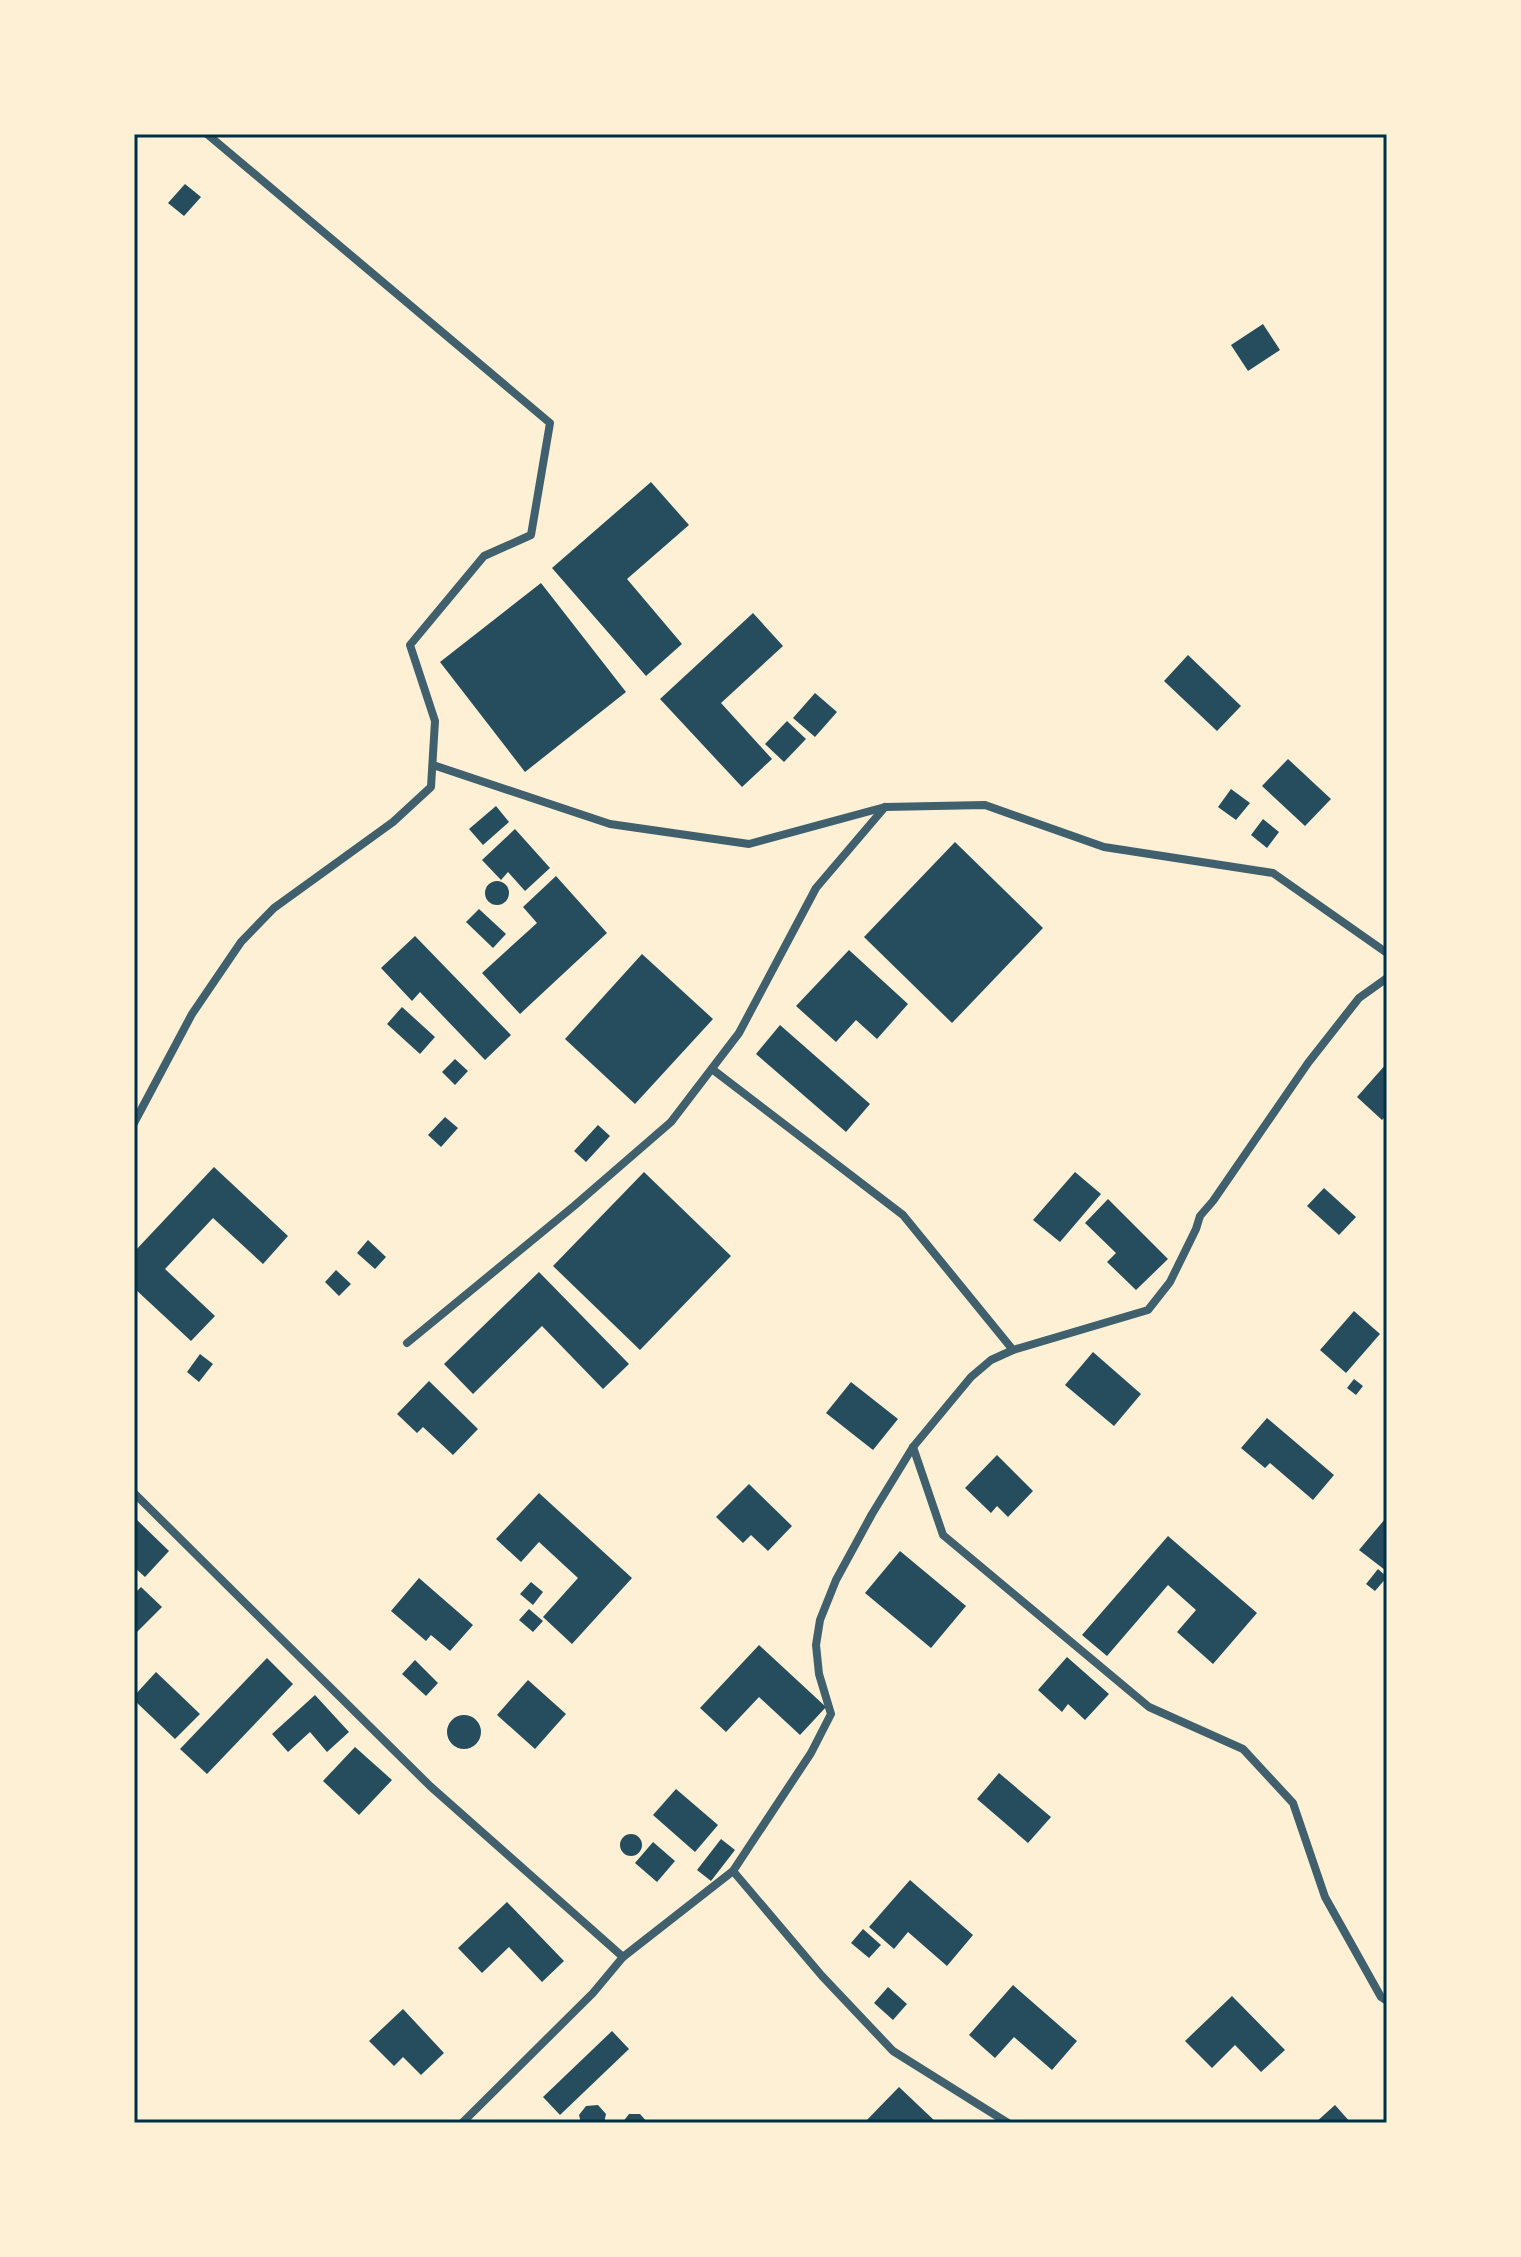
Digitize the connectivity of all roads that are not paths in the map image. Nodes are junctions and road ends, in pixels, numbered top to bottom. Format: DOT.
graph roads {
  1 [pos="207,134"];
  2 [pos="433,765"];
  3 [pos="885,807"];
  4 [pos="1387,953"];
  5 [pos="1387,978"];
  6 [pos="712,1069"];
  7 [pos="134,1123"];
  8 [pos="407,1343"];
  9 [pos="1013,1350"];
  10 [pos="913,1447"];
  11 [pos="134,1493"];
  12 [pos="733,1871"];
  13 [pos="623,1957"];
  14 [pos="1387,2001"];
  15 [pos="462,2123"];
  16 [pos="1008,2123"];
  1 -- 2 [label="street"];
  2 -- 3 [label="street"];
  2 -- 7 [label="street"];
  3 -- 4 [label="street"];
  3 -- 6 [label="street"];
  5 -- 9 [label="street"];
  6 -- 8 [label="street"];
  6 -- 9 [label="street"];
  9 -- 10 [label="street"];
  10 -- 12 [label="street"];
  10 -- 14 [label="street"];
  11 -- 13 [label="street"];
  12 -- 13 [label="street"];
  12 -- 16 [label="street"];
  13 -- 15 [label="street"];
}
